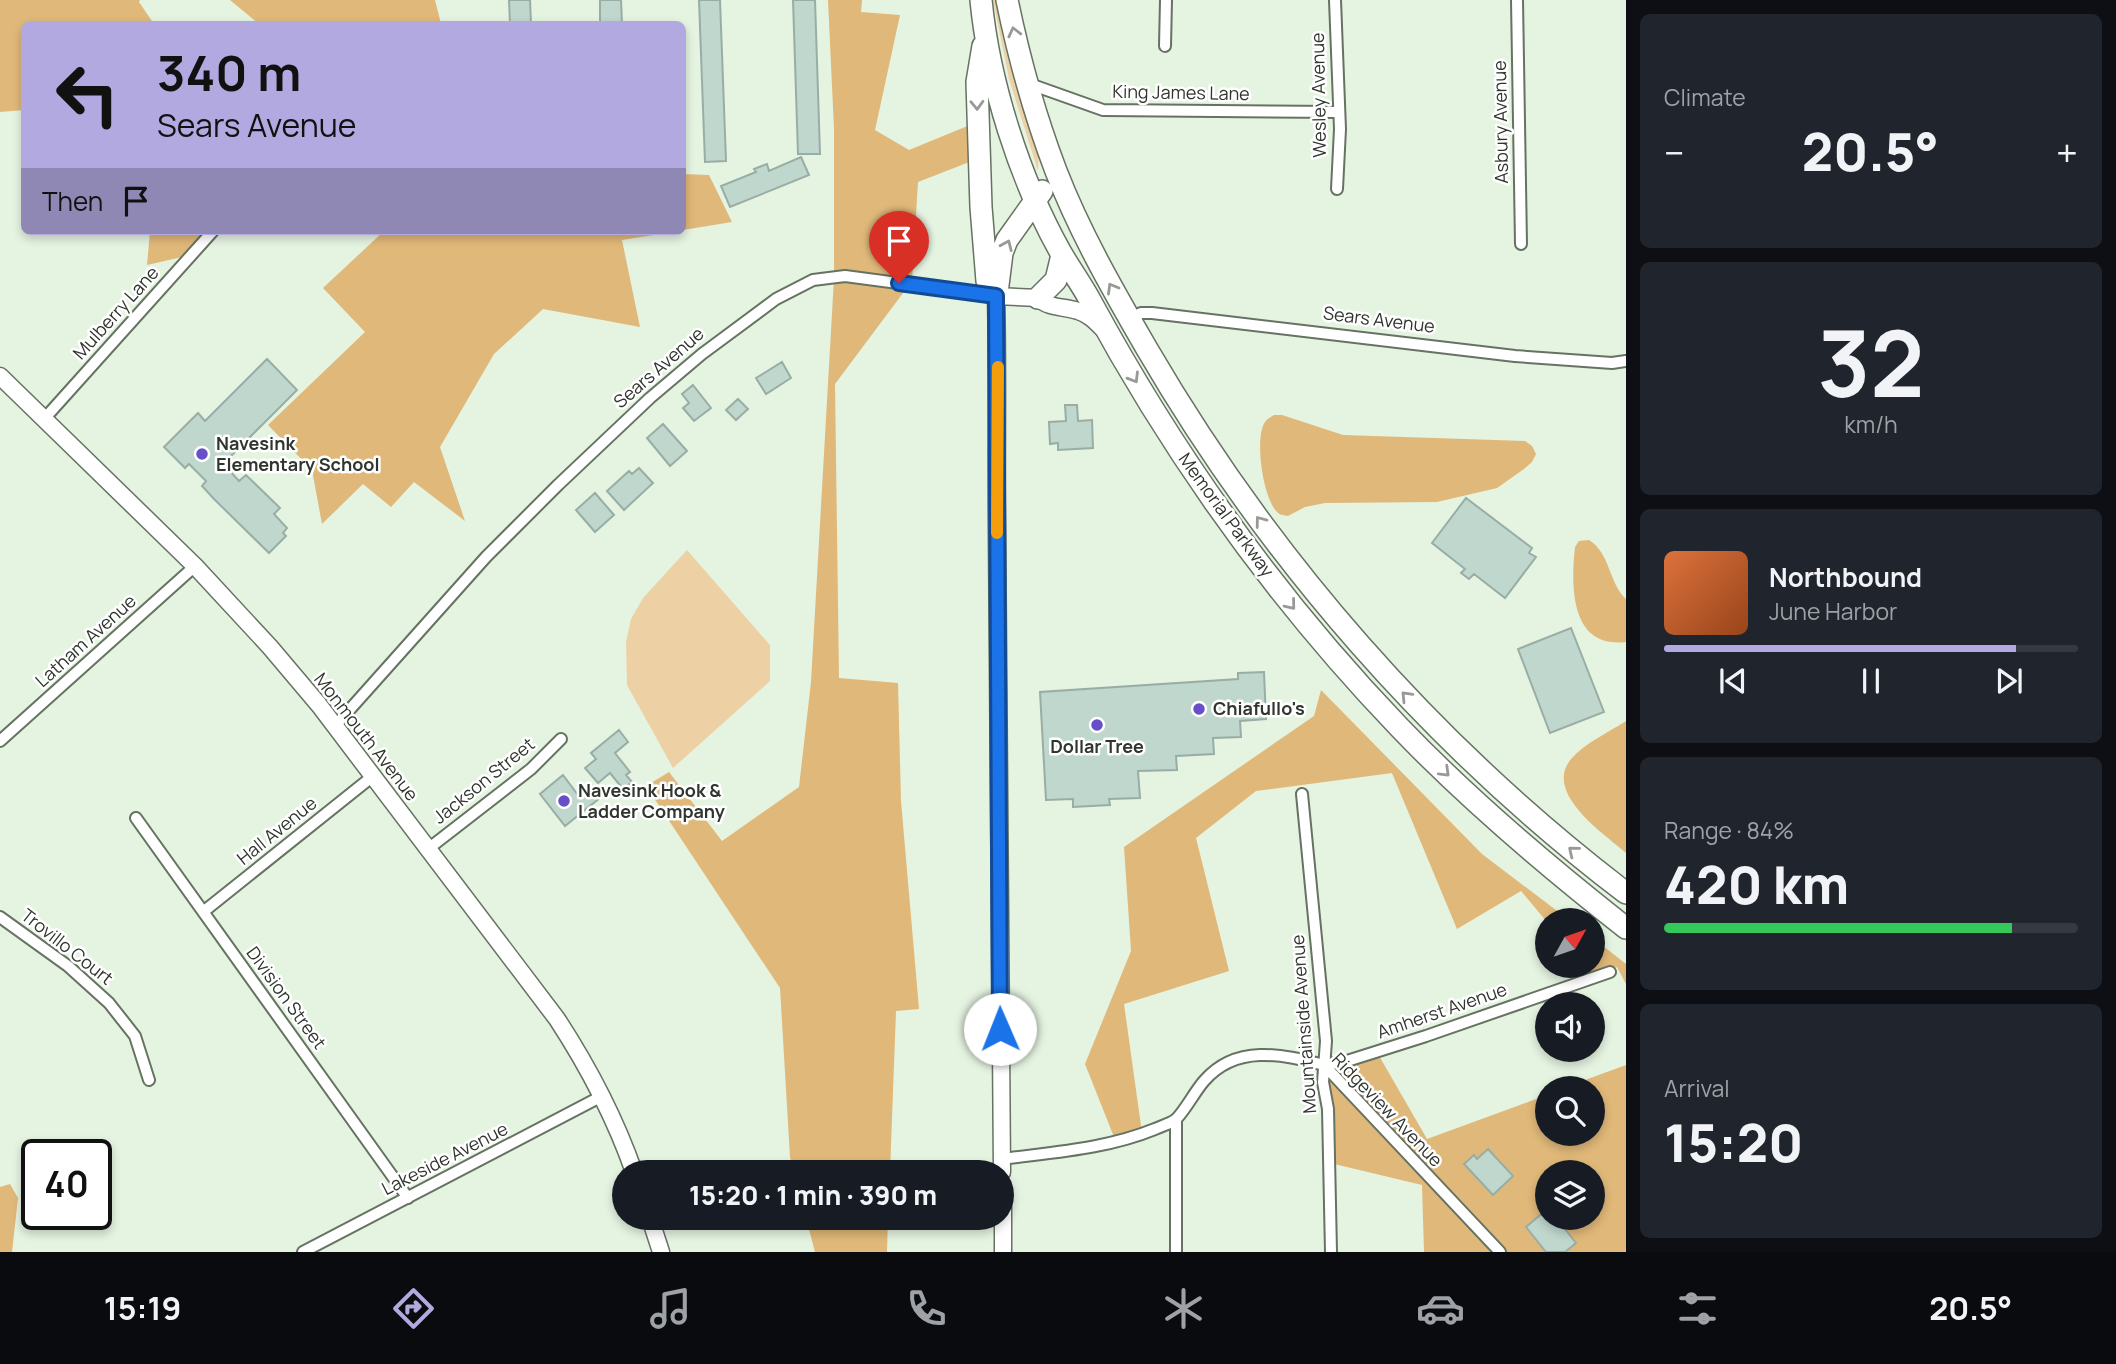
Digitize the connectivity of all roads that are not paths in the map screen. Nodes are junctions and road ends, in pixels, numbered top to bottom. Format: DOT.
graph roads {
  1 [pos="981,0"];
  2 [pos="1007,0"];
  3 [pos="1166,0"];
  4 [pos="1335,0"];
  5 [pos="1517,0"];
  6 [pos="985,38"];
  7 [pos="1165,47"];
  8 [pos="1027,83"];
  9 [pos="1338,112"];
  10 [pos="1055,168"];
  11 [pos="1337,189"];
  12 [pos="1037,201"];
  13 [pos="209,235"];
  14 [pos="1521,244"];
  15 [pos="1062,255"];
  16 [pos="996,296"];
  17 [pos="1038,298"];
  18 [pos="1130,319"];
  19 [pos="1107,332"];
  20 [pos="1626,361"];
  21 [pos="0,376"];
  22 [pos="45,418"];
  23 [pos="195,566"];
  24 [pos="335,726"];
  25 [pos="561,739"];
  26 [pos="0,741"];
  27 [pos="373,776"];
  28 [pos="1303,794"];
  29 [pos="136,818"];
  30 [pos="428,849"];
  31 [pos="1626,893"];
  32 [pos="203,912"];
  33 [pos="0,917"];
  34 [pos="1626,928"];
  35 [pos="1610,972"];
  36 [pos="1324,1065"];
  37 [pos="149,1080"];
  38 [pos="602,1096"];
  39 [pos="1176,1120"];
  40 [pos="629,1160"];
  41 [pos="1002,1160"];
  42 [pos="1014,1164"];
  43 [pos="408,1198"];
  44 [pos="654,1230"];
  45 [pos="1003,1230"];
  46 [pos="303,1252"];
  47 [pos="662,1252"];
  48 [pos="1003,1252"];
  49 [pos="1176,1252"];
  50 [pos="1331,1252"];
  51 [pos="1500,1252"];
  1 -- 6 [label="highway, Memorial Parkway"];
  8 -- 2 [label="highway, Memorial Parkway, one-way"];
  3 -- 7 [label="street"];
  4 -- 9 [label="street, Wesley Avenue"];
  5 -- 14 [label="street, Asbury Avenue"];
  6 -- 12 [label="highway, Memorial Parkway"];
  6 -- 16 [label="highway, one-way"];
  8 -- 9 [label="street, King James Lane"];
  8 -- 10 [label="highway, Memorial Parkway"];
  9 -- 11 [label="street, Wesley Avenue"];
  10 -- 12 [label="highway"];
  18 -- 10 [label="highway, Memorial Parkway, one-way"];
  12 -- 15 [label="highway, Memorial Parkway"];
  16 -- 12 [label="highway, one-way"];
  13 -- 22 [label="street, Mulberry Lane"];
  15 -- 17 [label="highway"];
  15 -- 19 [label="highway, Memorial Parkway"];
  16 -- 17 [label="street, Sears Avenue"];
  16 -- 24 [label="street, Sears Avenue"];
  16 -- 41 [label="street"];
  17 -- 19 [label="street, Sears Avenue"];
  18 -- 20 [label="street, Sears Avenue"];
  31 -- 18 [label="highway, Memorial Parkway, one-way"];
  19 -- 34 [label="highway, Memorial Parkway, one-way"];
  21 -- 22 [label="street, Monmouth Avenue"];
  22 -- 23 [label="street, Monmouth Avenue"];
  23 -- 24 [label="street, Monmouth Avenue"];
  23 -- 26 [label="street, Latham Avenue"];
  24 -- 27 [label="street, Monmouth Avenue"];
  25 -- 30 [label="street, Jackson Street"];
  27 -- 30 [label="street, Monmouth Avenue"];
  27 -- 32 [label="street, Hall Avenue"];
  28 -- 36 [label="street, Mountainside Avenue"];
  29 -- 32 [label="street, Division Street"];
  30 -- 38 [label="street, Monmouth Avenue"];
  32 -- 43 [label="street, Division Street"];
  33 -- 37 [label="street, Trovillo Court"];
  35 -- 36 [label="street, Amherst Avenue"];
  36 -- 39 [label="street, Ridgeview Avenue"];
  36 -- 50 [label="street, Mountainside Avenue"];
  36 -- 51 [label="street, Ridgeview Avenue"];
  38 -- 40 [label="street, Monmouth Avenue"];
  38 -- 43 [label="street, Lakeside Avenue"];
  39 -- 42 [label="street"];
  39 -- 49 [label="street"];
  43 -- 46 [label="street, Lakeside Avenue"];
  44 -- 47 [label="street"];
  45 -- 48 [label="street"];
}
